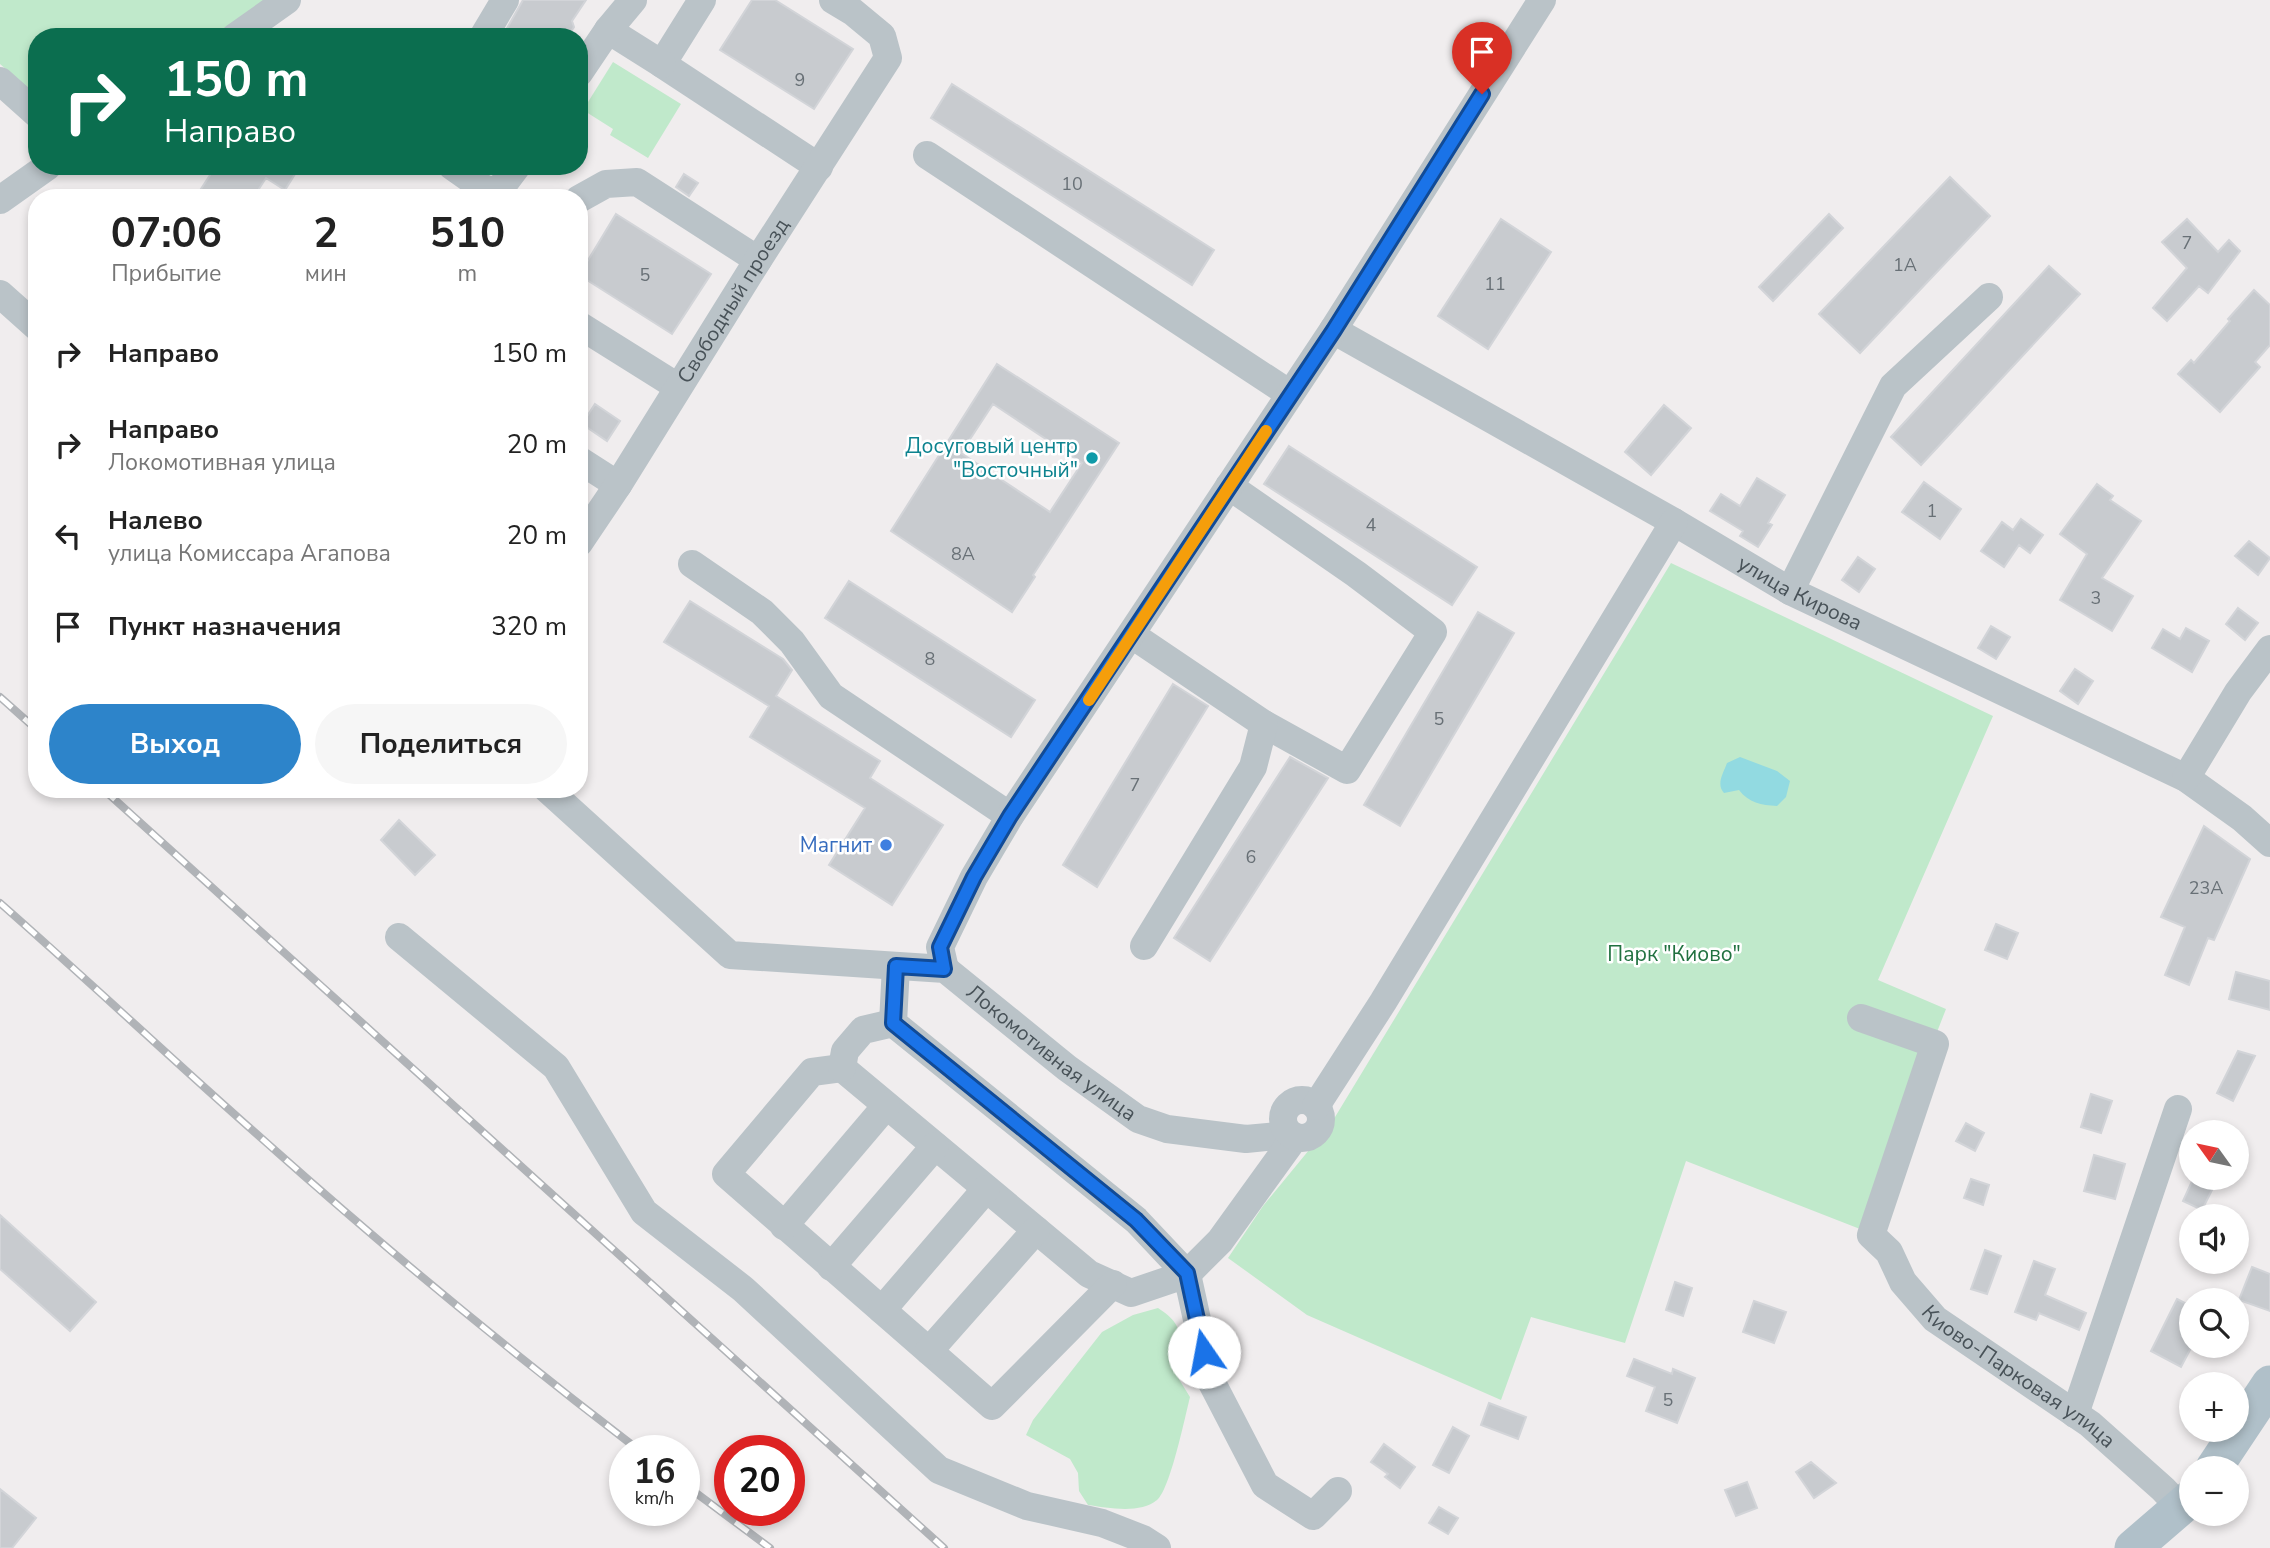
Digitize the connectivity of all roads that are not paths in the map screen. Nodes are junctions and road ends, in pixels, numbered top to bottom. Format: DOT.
graph roads {
  1 [pos="287,0"];
  2 [pos="505,0"];
  3 [pos="633,0"];
  4 [pos="702,0"];
  5 [pos="833,0"];
  6 [pos="1542,0"];
  7 [pos="248,28"];
  8 [pos="488,28"];
  9 [pos="608,30"];
  10 [pos="588,60"];
  11 [pos="662,64"];
  12 [pos="0,81"];
  13 [pos="28,106"];
  14 [pos="927,155"];
  15 [pos="819,167"];
  16 [pos="35,175"];
  17 [pos="465,175"];
  18 [pos="485,189"];
  19 [pos="588,194"];
  20 [pos="0,200"];
  21 [pos="758,260"];
  22 [pos="0,294"];
  23 [pos="1989,297"];
  24 [pos="28,319"];
  25 [pos="1334,330"];
  26 [pos="588,331"];
  27 [pos="678,387"];
  28 [pos="1290,394"];
  29 [pos="588,466"];
  30 [pos="618,485"];
  31 [pos="1230,486"];
  32 [pos="1674,522"];
  33 [pos="588,530"];
  34 [pos="692,565"];
  35 [pos="1790,591"];
  36 [pos="1132,635"];
  37 [pos="2270,649"];
  38 [pos="1264,724"];
  39 [pos="2186,778"];
  40 [pos="557,798"];
  41 [pos="1010,816"];
  42 [pos="2270,843"];
  43 [pos="399,937"];
  44 [pos="1144,946"];
  45 [pos="896,966"];
  46 [pos="944,969"];
  47 [pos="1860,1018"];
  48 [pos="893,1023"];
  49 [pos="842,1068"];
  50 [pos="886,1106"];
  51 [pos="2178,1109"];
  52 [pos="1290,1134"];
  53 [pos="935,1146"];
  54 [pos="986,1189"];
  55 [pos="784,1226"];
  56 [pos="1036,1230"];
  57 [pos="831,1267"];
  58 [pos="1187,1273"];
  59 [pos="1113,1284"];
  60 [pos="882,1310"];
  61 [pos="929,1351"];
  62 [pos="2270,1384"];
  63 [pos="2075,1414"];
  64 [pos="2222,1456"];
  65 [pos="1338,1491"];
  66 [pos="2179,1499"];
  67 [pos="2179,1509"];
  68 [pos="1157,1548"];
  69 [pos="2133,1548"];
  1 -- 7 [label="street"];
  2 -- 8 [label="street"];
  3 -- 9 [label="street"];
  4 -- 11 [label="street"];
  5 -- 15 [label="street, Свободный проезд"];
  6 -- 25 [label="street"];
  9 -- 10 [label="street"];
  9 -- 11 [label="street"];
  11 -- 15 [label="street"];
  12 -- 13 [label="street"];
  14 -- 28 [label="street"];
  15 -- 21 [label="street, Свободный проезд"];
  16 -- 20 [label="street"];
  17 -- 18 [label="street"];
  19 -- 21 [label="street"];
  21 -- 27 [label="street, Свободный проезд"];
  22 -- 24 [label="street"];
  23 -- 35 [label="street"];
  25 -- 28 [label="street"];
  25 -- 32 [label="street, улица Кирова"];
  26 -- 27 [label="street"];
  27 -- 30 [label="street, Свободный проезд"];
  28 -- 31 [label="street"];
  29 -- 30 [label="street"];
  30 -- 33 [label="street, Свободный проезд"];
  31 -- 36 [label="street"];
  31 -- 38 [label="street"];
  32 -- 35 [label="street, улица Кирова"];
  32 -- 52 [label="street, Локомотивная улица"];
  34 -- 41 [label="street"];
  35 -- 39 [label="street, улица Кирова"];
  36 -- 38 [label="street"];
  36 -- 41 [label="street"];
  37 -- 39 [label="street"];
  38 -- 44 [label="street"];
  39 -- 42 [label="street, улица Кирова"];
  40 -- 45 [label="street"];
  41 -- 46 [label="street"];
  43 -- 68 [label="street"];
  45 -- 46 [label="street"];
  45 -- 48 [label="street"];
  46 -- 52 [label="street, Локомотивная улица"];
  47 -- 63 [label="street, Киово-Парковая улица"];
  48 -- 49 [label="street"];
  48 -- 58 [label="street"];
  49 -- 50 [label="street"];
  49 -- 55 [label="street"];
  50 -- 53 [label="street"];
  50 -- 55 [label="street"];
  51 -- 63 [label="street"];
  52 -- 58 [label="street"];
  53 -- 54 [label="street"];
  53 -- 57 [label="street"];
  54 -- 56 [label="street"];
  54 -- 60 [label="street"];
  55 -- 57 [label="street"];
  56 -- 59 [label="street"];
  56 -- 61 [label="street"];
  57 -- 60 [label="street"];
  58 -- 59 [label="street"];
  58 -- 65 [label="street"];
  59 -- 61 [label="street"];
  60 -- 61 [label="street"];
  62 -- 64 [label="main road"];
  63 -- 66 [label="street, Киово-Парковая улица"];
  67 -- 69 [label="main road"];
}
